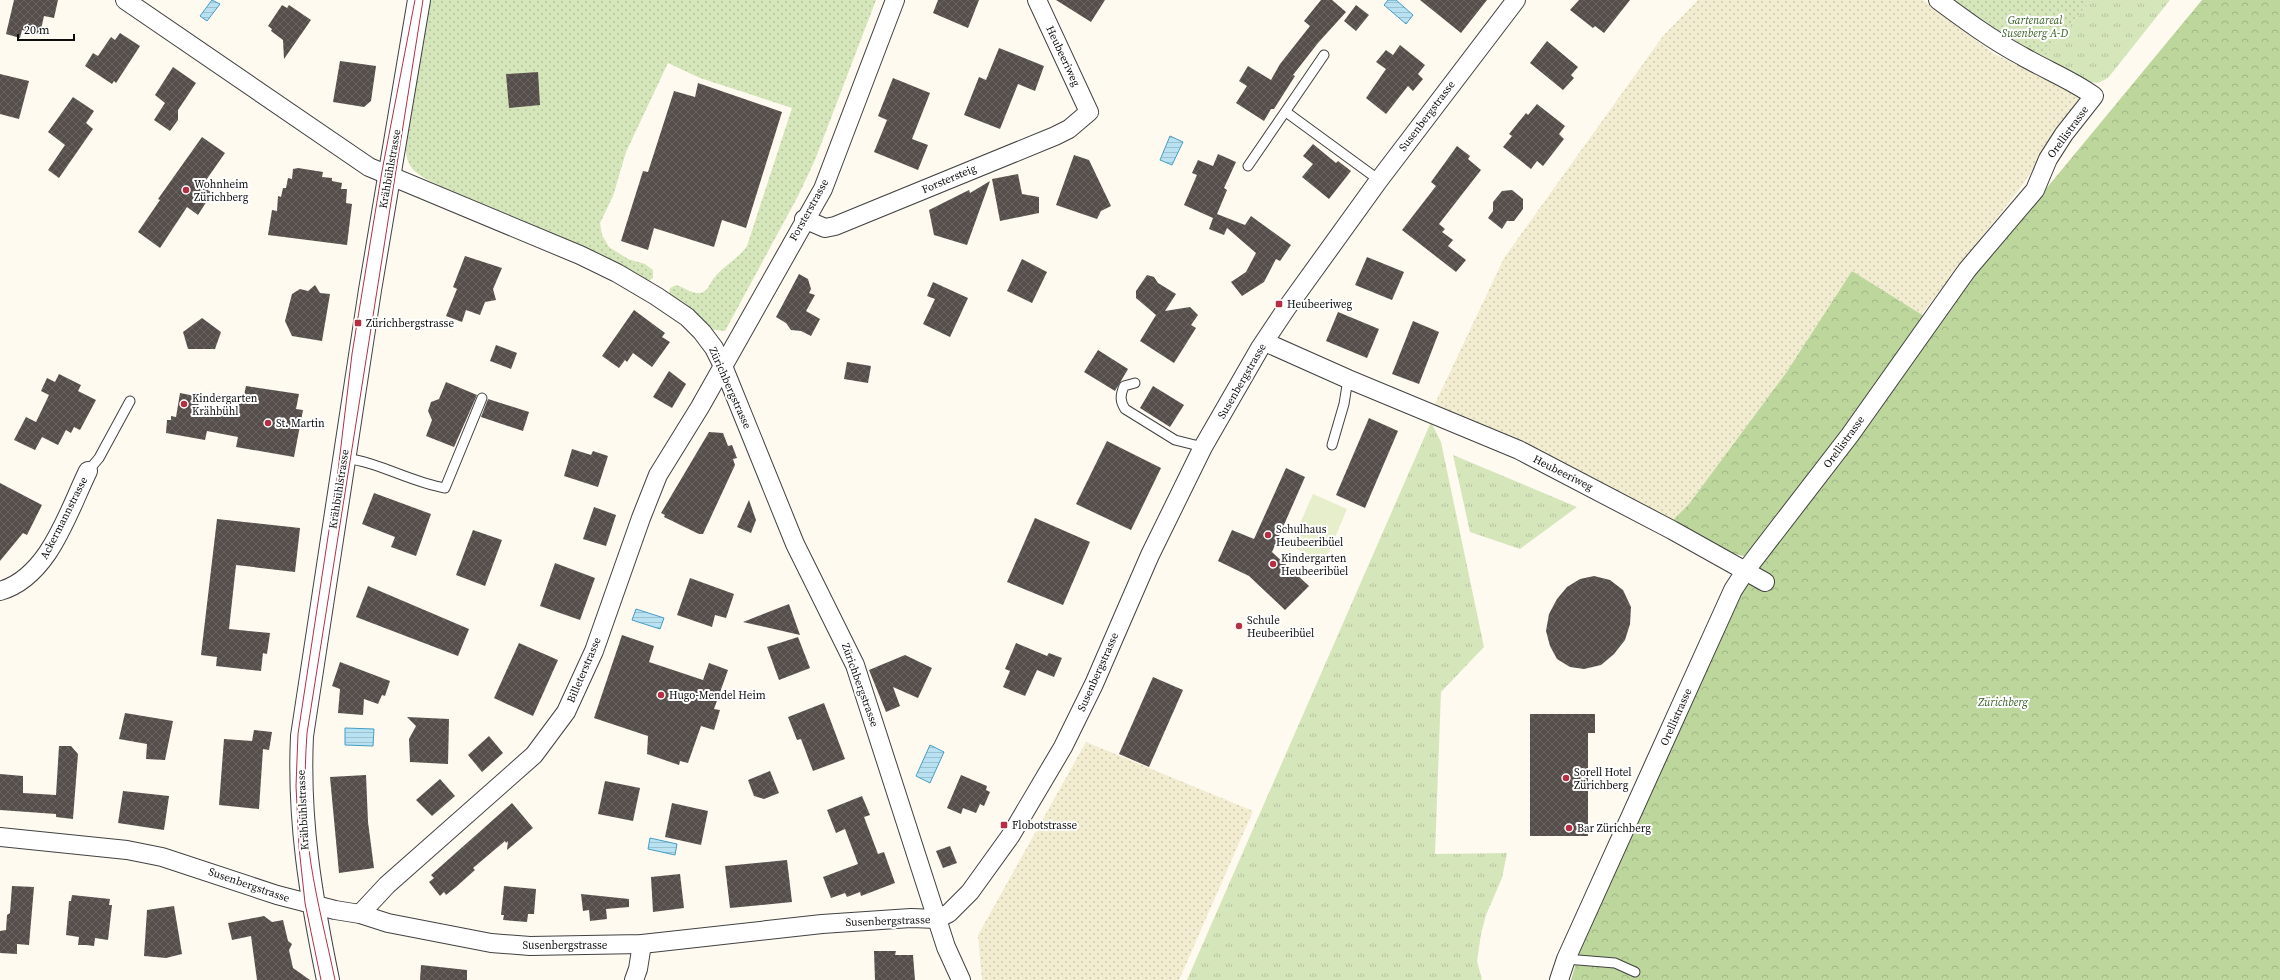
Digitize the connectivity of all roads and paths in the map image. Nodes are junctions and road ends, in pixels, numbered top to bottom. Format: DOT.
graph roads {
  1 [pos="125,0"];
  2 [pos="419,0"];
  3 [pos="896,0"];
  4 [pos="1037,0"];
  5 [pos="1516,0"];
  6 [pos="1938,0"];
  7 [pos="1324,55"];
  8 [pos="1089,112"];
  9 [pos="1286,112"];
  10 [pos="1248,166"];
  11 [pos="389,174"];
  12 [pos="1379,180"];
  13 [pos="804,219"];
  14 [pos="1265,342"];
  15 [pos="723,366"];
  16 [pos="1348,380"];
  17 [pos="1135,383"];
  18 [pos="482,398"];
  19 [pos="130,401"];
  20 [pos="1332,445"];
  21 [pos="1204,447"];
  22 [pos="344,458"];
  23 [pos="88,471"];
  24 [pos="1746,570"];
  25 [pos="1765,582"];
  26 [pos="0,591"];
  27 [pos="0,838"];
  28 [pos="313,904"];
  29 [pos="360,914"];
  30 [pos="937,919"];
  31 [pos="642,944"];
  32 [pos="1566,959"];
  33 [pos="1635,972"];
  34 [pos="328,980"];
  35 [pos="634,980"];
  36 [pos="961,980"];
  37 [pos="1559,980"];
  1 -- 11 [label="street, Zürichbergstrasse"];
  2 -- 11 [label="street, Krähbühlstrasse"];
  3 -- 13 [label="street, Forsterstrasse"];
  4 -- 8 [label="street, Heubeeriweg"];
  5 -- 12 [label="street, Susenbergstrasse"];
  6 -- 24 [label="street, Orellistrasse"];
  7 -- 9 [label="lane"];
  8 -- 13 [label="street, Forstersteig"];
  9 -- 10 [label="lane"];
  9 -- 12 [label="lane"];
  11 -- 15 [label="street, Zürichbergstrasse"];
  11 -- 22 [label="street, Krähbühlstrasse"];
  12 -- 14 [label="street, Susenbergstrasse"];
  13 -- 15 [label="street, Forsterstrasse"];
  14 -- 16 [label="street, Heubeeriweg"];
  14 -- 21 [label="street, Susenbergstrasse"];
  15 -- 29 [label="street, Billeterstrasse"];
  15 -- 30 [label="street, Zürichbergstrasse"];
  16 -- 20 [label="lane"];
  16 -- 24 [label="street, Heubeeriweg"];
  17 -- 21 [label="lane"];
  18 -- 22 [label="lane"];
  19 -- 23 [label="lane"];
  21 -- 30 [label="street, Susenbergstrasse"];
  22 -- 28 [label="street, Krähbühlstrasse"];
  23 -- 26 [label="street, Ackermannstrasse"];
  24 -- 25 [label="street, Heubeeriweg"];
  24 -- 32 [label="street, Orellistrasse"];
  27 -- 28 [label="street, Susenbergstrasse"];
  28 -- 29 [label="street, Susenbergstrasse"];
  28 -- 34 [label="street, Krähbühlstrasse"];
  29 -- 31 [label="street, Susenbergstrasse"];
  30 -- 31 [label="street, Susenbergstrasse"];
  30 -- 36 [label="street, Zürichbergstrasse"];
  31 -- 35 [label="street"];
  32 -- 33 [label="lane"];
  32 -- 37 [label="street, Orellistrasse"];
}
